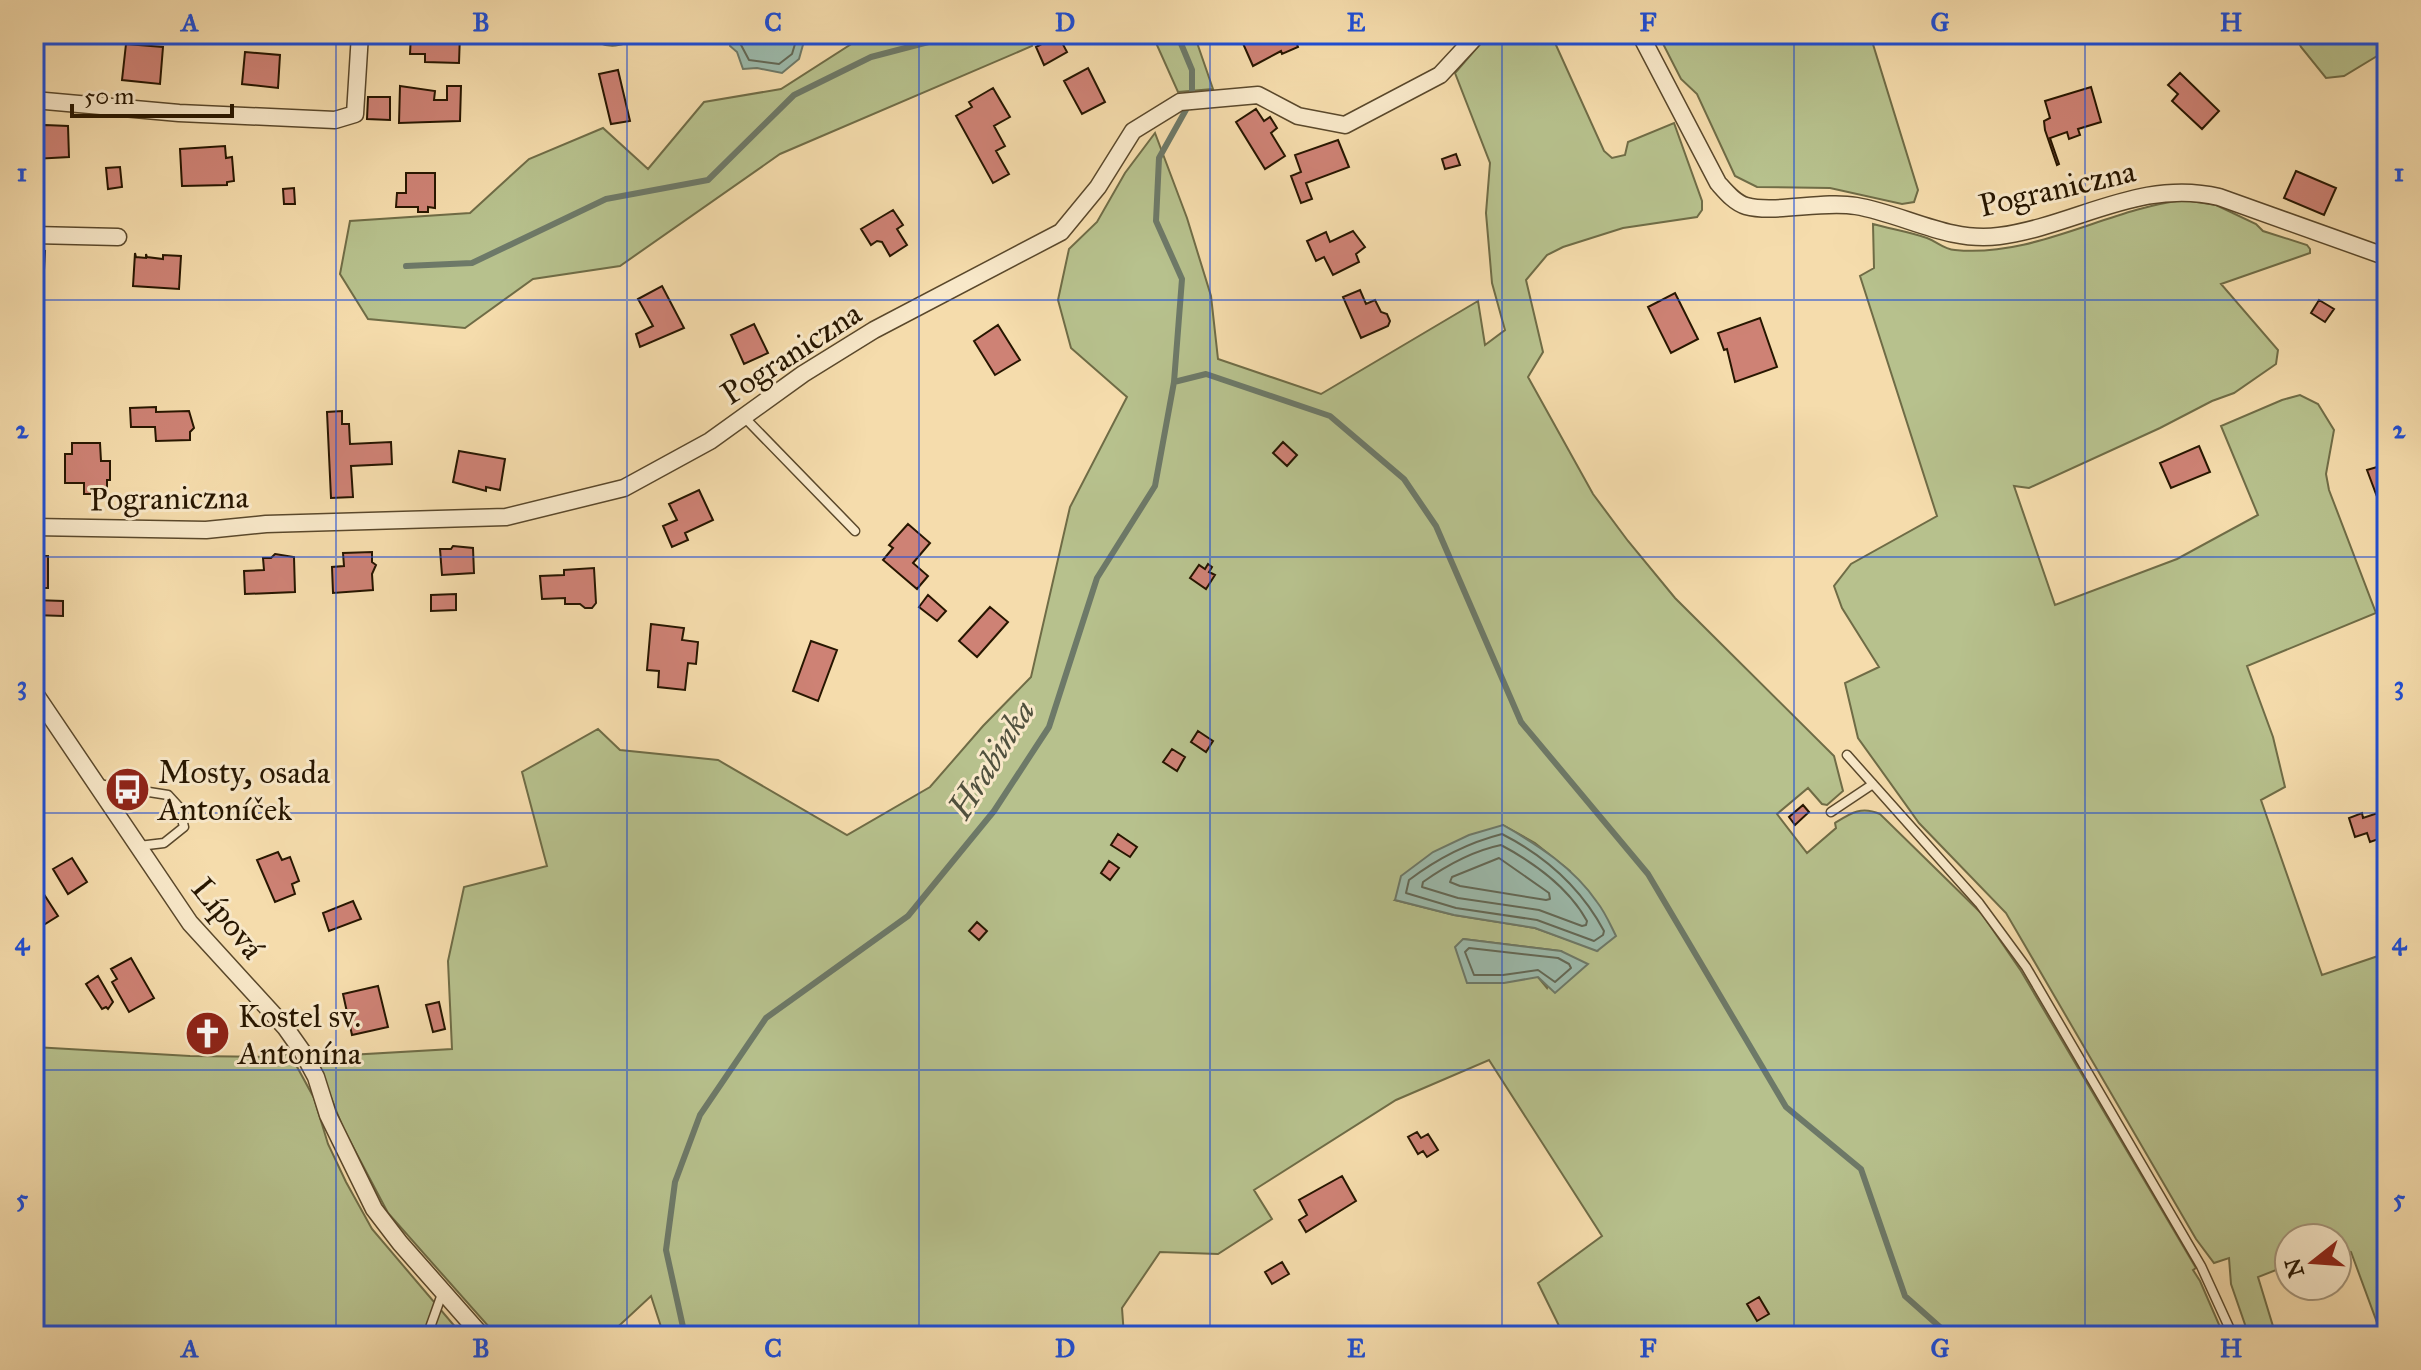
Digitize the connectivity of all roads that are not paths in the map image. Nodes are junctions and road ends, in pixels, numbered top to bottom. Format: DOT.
graph roads {
  1 [pos="360,34"];
  2 [pos="1478,34"];
  3 [pos="1640,34"];
  4 [pos="34,100"];
  5 [pos="34,235"];
  6 [pos="118,237"];
  7 [pos="2387,257"];
  8 [pos="743,416"];
  9 [pos="34,527"];
  10 [pos="855,531"];
  11 [pos="34,692"];
  12 [pos="1847,755"];
  13 [pos="98,784"];
  14 [pos="1873,784"];
  15 [pos="1831,812"];
  16 [pos="139,846"];
  17 [pos="443,1290"];
  18 [pos="427,1336"];
  19 [pos="482,1336"];
  20 [pos="2233,1336"];
  1 -- 4 [label="street"];
  2 -- 8 [label="street, Pograniczna"];
  3 -- 7 [label="street, Pograniczna"];
  5 -- 6 [label="street"];
  8 -- 9 [label="street, Pograniczna"];
  8 -- 10 [label="lane"];
  11 -- 13 [label="street, Lípová"];
  12 -- 14 [label="lane"];
  13 -- 16 [label="street, Lípová"];
  13 -- 16 [label="lane"];
  14 -- 15 [label="lane"];
  14 -- 20 [label="lane"];
  16 -- 17 [label="street, Lípová"];
  17 -- 18 [label="lane"];
  17 -- 19 [label="street, Lípová"];
}
